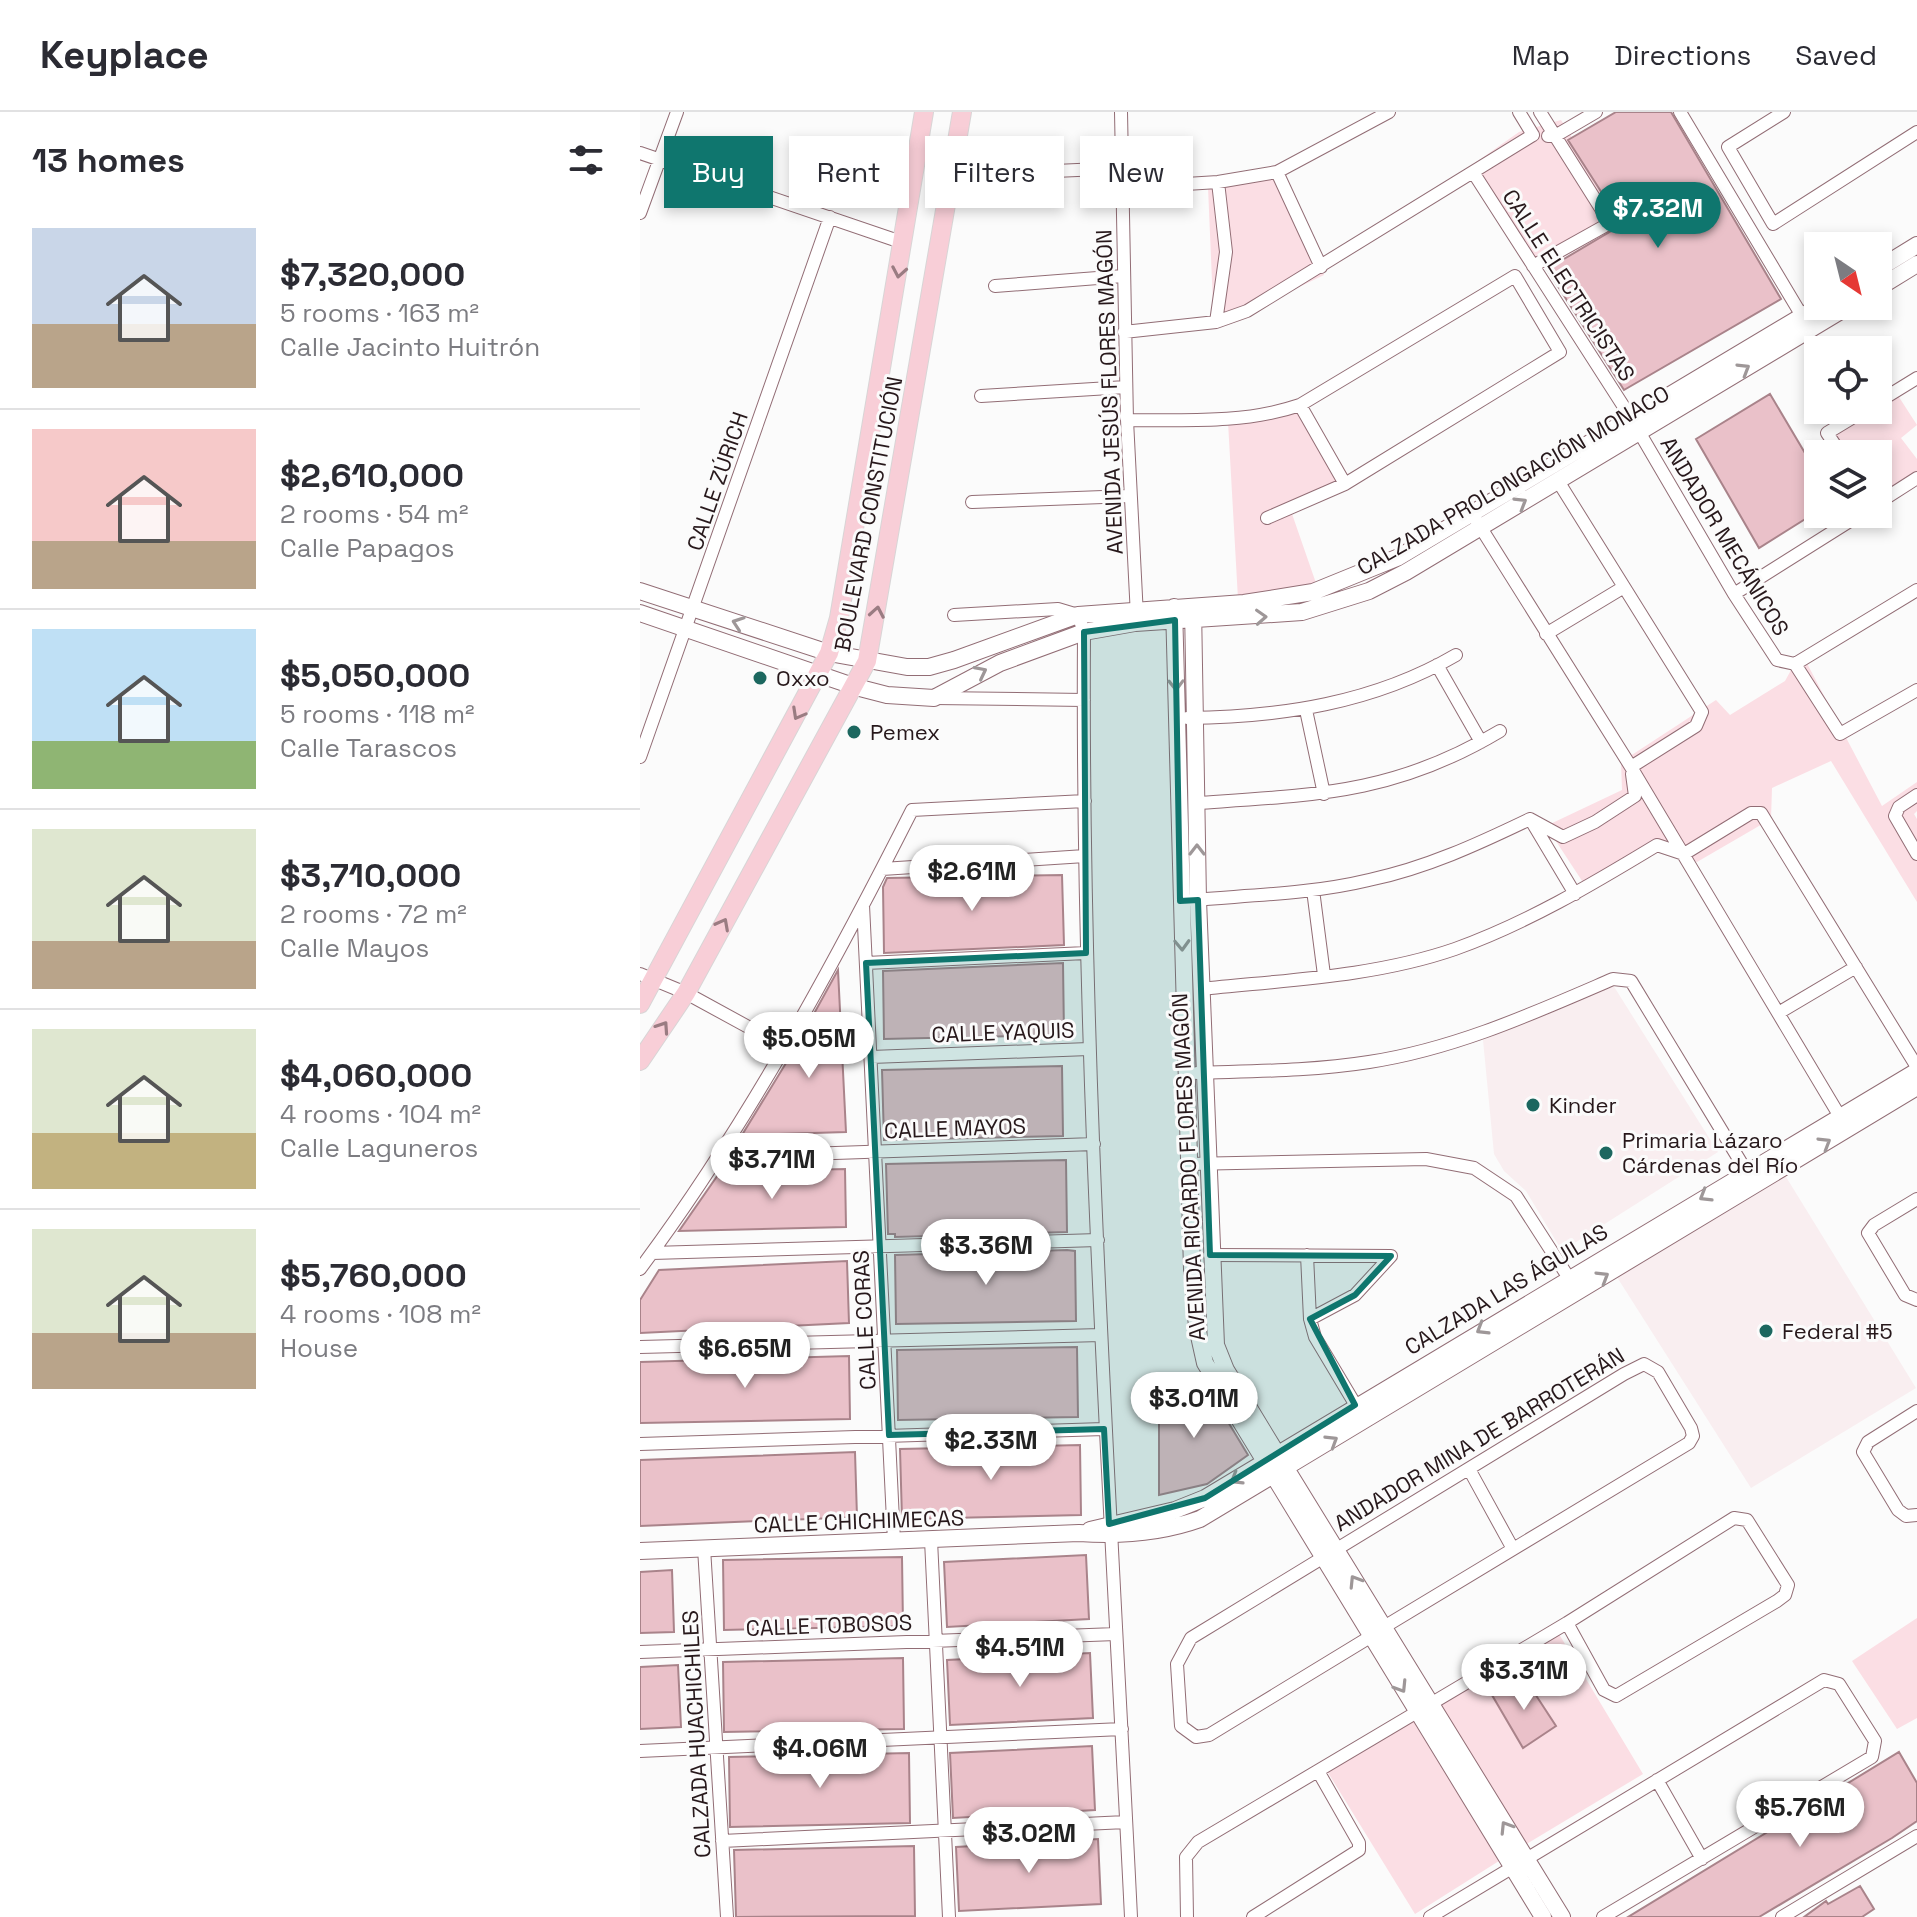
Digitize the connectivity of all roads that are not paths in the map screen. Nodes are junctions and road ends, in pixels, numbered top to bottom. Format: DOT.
graph roads {
  1 [pos="677,112"];
  2 [pos="924,112"];
  3 [pos="962,112"];
  4 [pos="1121,112"];
  5 [pos="1389,112"];
  6 [pos="1519,112"];
  7 [pos="1540,112"];
  8 [pos="1596,112"];
  9 [pos="1680,112"];
  10 [pos="1784,112"];
  11 [pos="1917,132"];
  12 [pos="1533,135"];
  13 [pos="1121,136"];
  14 [pos="1555,136"];
  15 [pos="640,153"];
  16 [pos="661,158"];
  17 [pos="1277,172"];
  18 [pos="1473,172"];
  19 [pos="1218,182"];
  20 [pos="1193,184"];
  21 [pos="1122,208"];
  22 [pos="640,213"];
  23 [pos="830,217"];
  24 [pos="904,243"];
  25 [pos="1917,245"];
  26 [pos="1892,260"];
  27 [pos="1917,264"];
  28 [pos="1533,266"];
  29 [pos="1321,267"];
  30 [pos="1123,276"];
  31 [pos="1892,279"];
  32 [pos="995,286"];
  33 [pos="1802,316"];
  34 [pos="1824,320"];
  35 [pos="1216,322"];
  36 [pos="1124,332"];
  37 [pos="1917,378"];
  38 [pos="1126,387"];
  39 [pos="1892,393"];
  40 [pos="981,396"];
  41 [pos="1300,405"];
  42 [pos="1127,420"];
  43 [pos="1842,424"];
  44 [pos="1635,426"];
  45 [pos="1832,440"];
  46 [pos="1917,478"];
  47 [pos="1558,481"];
  48 [pos="1345,484"];
  49 [pos="1892,494"];
  50 [pos="1130,496"];
  51 [pos="972,502"];
  52 [pos="1267,518"];
  53 [pos="1477,521"];
  54 [pos="1839,528"];
  55 [pos="1624,587"];
  56 [pos="1917,590"];
  57 [pos="640,591"];
  58 [pos="1734,594"];
  59 [pos="693,608"];
  60 [pos="640,613"];
  61 [pos="1174,614"];
  62 [pos="1193,614"];
  63 [pos="954,615"];
  64 [pos="1078,615"];
  65 [pos="1137,616"];
  66 [pos="686,628"];
  67 [pos="1084,632"];
  68 [pos="1546,634"];
  69 [pos="829,653"];
  70 [pos="1456,655"];
  71 [pos="867,661"];
  72 [pos="1795,664"];
  73 [pos="1437,665"];
  74 [pos="819,675"];
  75 [pos="856,687"];
  76 [pos="1917,690"];
  77 [pos="934,698"];
  78 [pos="1084,700"];
  79 [pos="1306,710"];
  80 [pos="1176,718"];
  81 [pos="1195,718"];
  82 [pos="1500,731"];
  83 [pos="1481,742"];
  84 [pos="640,757"];
  85 [pos="1631,767"];
  86 [pos="1324,794"];
  87 [pos="1917,795"];
  88 [pos="1085,801"];
  89 [pos="1197,803"];
  90 [pos="1530,819"];
  91 [pos="1684,854"];
  92 [pos="1917,854"];
  93 [pos="1085,856"];
  94 [pos="882,869"];
  95 [pos="1313,890"];
  96 [pos="1575,894"];
  97 [pos="1198,900"];
  98 [pos="1180,901"];
  99 [pos="863,904"];
  100 [pos="1086,953"];
  101 [pos="866,963"];
  102 [pos="1856,967"];
  103 [pos="1324,975"];
  104 [pos="647,977"];
  105 [pos="1201,989"];
  106 [pos="686,993"];
  107 [pos="640,1004"];
  108 [pos="1780,1012"];
  109 [pos="783,1046"];
  110 [pos="1089,1049"];
  111 [pos="871,1057"];
  112 [pos="640,1061"];
  113 [pos="1917,1069"];
  114 [pos="1186,1073"];
  115 [pos="1204,1073"];
  116 [pos="1917,1087"];
  117 [pos="1839,1115"];
  118 [pos="1094,1144"];
  119 [pos="875,1150"];
  120 [pos="721,1157"];
  121 [pos="1207,1163"];
  122 [pos="1188,1164"];
  123 [pos="1751,1178"];
  124 [pos="1917,1199"];
  125 [pos="1098,1240"];
  126 [pos="880,1247"];
  127 [pos="652,1253"];
  128 [pos="1210,1255"];
  129 [pos="1307,1255"];
  130 [pos="640,1269"];
  131 [pos="1574,1284"];
  132 [pos="1917,1300"];
  133 [pos="1310,1319"];
  134 [pos="1101,1335"];
  135 [pos="885,1341"];
  136 [pos="640,1347"];
  137 [pos="1355,1405"];
  138 [pos="1917,1411"];
  139 [pos="1365,1420"];
  140 [pos="1104,1429"];
  141 [pos="889,1435"];
  142 [pos="640,1444"];
  143 [pos="1270,1458"];
  144 [pos="1469,1469"];
  145 [pos="1279,1474"];
  146 [pos="1917,1515"];
  147 [pos="1109,1529"];
  148 [pos="931,1540"];
  149 [pos="894,1541"];
  150 [pos="704,1548"];
  151 [pos="1513,1549"];
  152 [pos="640,1551"];
  153 [pos="1328,1553"];
  154 [pos="1567,1623"];
  155 [pos="1377,1632"];
  156 [pos="1116,1634"];
  157 [pos="936,1641"];
  158 [pos="711,1649"];
  159 [pos="640,1652"];
  160 [pos="1424,1708"];
  161 [pos="1122,1729"];
  162 [pos="940,1738"];
  163 [pos="716,1747"];
  164 [pos="640,1751"];
  165 [pos="1318,1771"];
  166 [pos="1657,1780"];
  167 [pos="1126,1822"];
  168 [pos="945,1832"];
  169 [pos="1917,1836"];
  170 [pos="722,1841"];
  171 [pos="1702,1859"];
  172 [pos="1519,1863"];
  173 [pos="727,1917"];
  174 [pos="949,1917"];
  175 [pos="1131,1917"];
  176 [pos="1187,1917"];
  177 [pos="1253,1917"];
  178 [pos="1430,1917"];
  179 [pos="1543,1917"];
  180 [pos="1562,1917"];
  181 [pos="1603,1917"];
  182 [pos="1782,1917"];
  1 -- 16 [label="street"];
  2 -- 24 [label="main road, BOULEVARD CONSTITUCIÓN"];
  71 -- 3 [label="main road, BOULEVARD CONSTITUCIÓN, one-way"];
  4 -- 13 [label="street, AVENIDA JESÚS FLORES MAGÓN"];
  5 -- 17 [label="street"];
  6 -- 12 [label="street"];
  7 -- 14 [label="street"];
  8 -- 14 [label="street"];
  9 -- 33 [label="street"];
  10 -- 11 [label="street"];
  12 -- 14 [label="street"];
  12 -- 18 [label="street"];
  14 -- 28 [label="street"];
  15 -- 16 [label="street"];
  16 -- 22 [label="street"];
  16 -- 23 [label="street"];
  17 -- 19 [label="street"];
  17 -- 29 [label="street"];
  18 -- 28 [label="street, CALLE ELECTRICISTAS"];
  18 -- 29 [label="street"];
  19 -- 20 [label="street"];
  19 -- 35 [label="street"];
  21 -- 30 [label="street, AVENIDA JESÚS FLORES MAGÓN"];
  23 -- 24 [label="street"];
  23 -- 59 [label="street, CALLE ZÚRICH"];
  24 -- 69 [label="main road, BOULEVARD CONSTITUCIÓN, one-way"];
  25 -- 26 [label="street"];
  27 -- 31 [label="street"];
  28 -- 44 [label="street, CALLE ELECTRICISTAS"];
  29 -- 35 [label="street"];
  30 -- 32 [label="street"];
  30 -- 36 [label="street, AVENIDA JESÚS FLORES MAGÓN"];
  33 -- 44 [label="street, CALZADA PROLONGACIÓN MONACO"];
  44 -- 34 [label="street, CALZADA PROLONGACIÓN MONACO, one-way"];
  35 -- 36 [label="street"];
  36 -- 38 [label="street, AVENIDA JESÚS FLORES MAGÓN"];
  37 -- 39 [label="street"];
  38 -- 40 [label="street"];
  38 -- 42 [label="street, AVENIDA JESÚS FLORES MAGÓN"];
  41 -- 42 [label="street"];
  41 -- 48 [label="street"];
  41 -- 48 [label="street"];
  42 -- 50 [label="street, AVENIDA JESÚS FLORES MAGÓN"];
  43 -- 45 [label="street"];
  44 -- 47 [label="street, CALZADA PROLONGACIÓN MONACO"];
  44 -- 53 [label="street, CALZADA PROLONGACIÓN MONACO"];
  44 -- 58 [label="street, ANDADOR MECÁNICOS"];
  46 -- 49 [label="street"];
  53 -- 47 [label="street, CALZADA PROLONGACIÓN MONACO, one-way"];
  47 -- 55 [label="street"];
  48 -- 52 [label="street"];
  50 -- 51 [label="street"];
  50 -- 65 [label="street, AVENIDA JESÚS FLORES MAGÓN"];
  53 -- 62 [label="street, CALZADA PROLONGACIÓN MONACO"];
  53 -- 68 [label="street"];
  54 -- 58 [label="street"];
  55 -- 68 [label="street"];
  55 -- 85 [label="street"];
  56 -- 72 [label="street"];
  57 -- 59 [label="street, CALZADA PROLONGACIÓN MONACO"];
  58 -- 72 [label="street, ANDADOR MECÁNICOS"];
  59 -- 66 [label="street, CALLE ZÚRICH"];
  69 -- 59 [label="street, CALZADA PROLONGACIÓN MONACO, one-way"];
  60 -- 66 [label="street"];
  61 -- 62 [label="street, CALZADA PROLONGACIÓN MONACO"];
  61 -- 65 [label="street, CALZADA PROLONGACIÓN MONACO"];
  61 -- 80 [label="street, AVENIDA RICARDO FLORES MAGÓN, one-way"];
  62 -- 81 [label="street, AVENIDA RICARDO FLORES MAGÓN"];
  63 -- 64 [label="street"];
  64 -- 65 [label="street, CALZADA PROLONGACIÓN MONACO"];
  64 -- 67 [label="street"];
  64 -- 71 [label="street, CALZADA PROLONGACIÓN MONACO"];
  65 -- 67 [label="street, CALZADA PROLONGACIÓN MONACO"];
  66 -- 74 [label="street"];
  66 -- 84 [label="street, CALLE ZÚRICH"];
  77 -- 67 [label="street, CALZADA PROLONGACIÓN MONACO, one-way"];
  67 -- 78 [label="street"];
  68 -- 85 [label="street"];
  69 -- 71 [label="street, CALZADA PROLONGACIÓN MONACO"];
  69 -- 74 [label="main road, BOULEVARD CONSTITUCIÓN"];
  70 -- 73 [label="street"];
  71 -- 75 [label="main road, BOULEVARD CONSTITUCIÓN"];
  72 -- 76 [label="street"];
  73 -- 79 [label="street"];
  73 -- 83 [label="street"];
  74 -- 75 [label="street"];
  74 -- 104 [label="main road, BOULEVARD CONSTITUCIÓN, one-way"];
  75 -- 77 [label="street"];
  106 -- 75 [label="main road, BOULEVARD CONSTITUCIÓN, one-way"];
  77 -- 78 [label="street"];
  78 -- 88 [label="street"];
  79 -- 81 [label="street"];
  79 -- 86 [label="street"];
  80 -- 81 [label="street"];
  80 -- 98 [label="street, AVENIDA RICARDO FLORES MAGÓN"];
  81 -- 89 [label="street, AVENIDA RICARDO FLORES MAGÓN"];
  82 -- 83 [label="street"];
  83 -- 86 [label="street"];
  85 -- 90 [label="street"];
  85 -- 91 [label="street"];
  86 -- 89 [label="street"];
  87 -- 92 [label="street"];
  88 -- 93 [label="street"];
  88 -- 94 [label="street"];
  97 -- 89 [label="street, AVENIDA RICARDO FLORES MAGÓN, one-way"];
  90 -- 95 [label="street"];
  90 -- 96 [label="street"];
  91 -- 96 [label="street"];
  91 -- 102 [label="street"];
  91 -- 108 [label="street"];
  93 -- 94 [label="street"];
  93 -- 100 [label="street"];
  94 -- 99 [label="street"];
  95 -- 97 [label="street"];
  95 -- 103 [label="street"];
  96 -- 103 [label="street"];
  97 -- 98 [label="street"];
  97 -- 105 [label="street, AVENIDA RICARDO FLORES MAGÓN"];
  98 -- 114 [label="street, AVENIDA RICARDO FLORES MAGÓN, one-way"];
  99 -- 101 [label="street, CALLE CORAS"];
  99 -- 109 [label="street"];
  100 -- 101 [label="street"];
  100 -- 110 [label="street"];
  101 -- 111 [label="street, CALLE CORAS"];
  102 -- 108 [label="street"];
  102 -- 113 [label="street"];
  103 -- 105 [label="street"];
  104 -- 106 [label="street"];
  104 -- 107 [label="main road, BOULEVARD CONSTITUCIÓN"];
  105 -- 115 [label="street, AVENIDA RICARDO FLORES MAGÓN"];
  106 -- 109 [label="street"];
  112 -- 106 [label="main road, BOULEVARD CONSTITUCIÓN, one-way"];
  108 -- 117 [label="street"];
  109 -- 120 [label="street"];
  110 -- 111 [label="street, CALLE YAQUIS"];
  110 -- 118 [label="street"];
  111 -- 119 [label="street, CALLE CORAS"];
  113 -- 117 [label="street, CALZADA LAS ÁGUILAS"];
  114 -- 115 [label="street"];
  114 -- 122 [label="street, AVENIDA RICARDO FLORES MAGÓN"];
  115 -- 121 [label="street, AVENIDA RICARDO FLORES MAGÓN"];
  115 -- 123 [label="street"];
  123 -- 116 [label="street, CALZADA LAS ÁGUILAS, one-way"];
  117 -- 123 [label="street, CALZADA LAS ÁGUILAS"];
  118 -- 119 [label="street, CALLE MAYOS"];
  118 -- 125 [label="street"];
  119 -- 120 [label="street, CALLE MAYOS"];
  119 -- 126 [label="street, CALLE CORAS"];
  120 -- 127 [label="street"];
  121 -- 122 [label="street"];
  121 -- 128 [label="street, AVENIDA RICARDO FLORES MAGÓN"];
  121 -- 131 [label="street"];
  122 -- 143 [label="street, AVENIDA RICARDO FLORES MAGÓN"];
  123 -- 131 [label="street, CALZADA LAS ÁGUILAS"];
  124 -- 132 [label="street"];
  125 -- 126 [label="street"];
  125 -- 134 [label="street"];
  126 -- 127 [label="street"];
  126 -- 135 [label="street, CALLE CORAS"];
  127 -- 130 [label="street"];
  128 -- 129 [label="street"];
  128 -- 143 [label="street, AVENIDA RICARDO FLORES MAGÓN"];
  129 -- 133 [label="street"];
  129 -- 133 [label="street"];
  131 -- 137 [label="street, CALZADA LAS ÁGUILAS, one-way"];
  131 -- 139 [label="street, CALZADA LAS ÁGUILAS"];
  133 -- 137 [label="street"];
  134 -- 135 [label="street"];
  134 -- 140 [label="street"];
  135 -- 136 [label="street"];
  135 -- 141 [label="street, CALLE CORAS"];
  137 -- 139 [label="street"];
  137 -- 143 [label="street, CALZADA LAS ÁGUILAS"];
  138 -- 146 [label="street"];
  145 -- 139 [label="street, CALZADA LAS ÁGUILAS, one-way"];
  140 -- 141 [label="street"];
  140 -- 147 [label="street"];
  141 -- 142 [label="street"];
  141 -- 149 [label="street, CALLE CORAS"];
  143 -- 145 [label="street, AVENIDA RICARDO FLORES MAGÓN"];
  143 -- 147 [label="street, CALZADA LAS ÁGUILAS, one-way"];
  144 -- 151 [label="street"];
  144 -- 151 [label="street, ANDADOR MINA DE BARROTERÁN"];
  144 -- 153 [label="street, ANDADOR MINA DE BARROTERÁN"];
  145 -- 147 [label="street, CALZADA LAS ÁGUILAS"];
  145 -- 153 [label="street, AVENIDA RICARDO FLORES MAGÓN"];
  147 -- 148 [label="street, CALLE CHICHIMECAS"];
  147 -- 156 [label="street"];
  148 -- 149 [label="street, CALLE CHICHIMECAS"];
  148 -- 157 [label="street"];
  149 -- 150 [label="street, CALLE CHICHIMECAS"];
  150 -- 152 [label="street, CALLE CHICHIMECAS"];
  150 -- 158 [label="street, CALZADA HUACHICHILES"];
  151 -- 155 [label="street"];
  153 -- 155 [label="street, AVENIDA RICARDO FLORES MAGÓN"];
  153 -- 155 [label="street, ANDADOR MINA DE BARROTERÁN"];
  154 -- 154 [label="street"];
  154 -- 160 [label="street"];
  155 -- 160 [label="street, AVENIDA RICARDO FLORES MAGÓN"];
  156 -- 157 [label="street, CALLE TOBOSOS"];
  156 -- 161 [label="street"];
  157 -- 158 [label="street, CALLE TOBOSOS"];
  157 -- 162 [label="street"];
  158 -- 159 [label="street, CALLE TOBOSOS"];
  158 -- 163 [label="street, CALZADA HUACHICHILES"];
  160 -- 165 [label="street"];
  160 -- 172 [label="street, AVENIDA RICARDO FLORES MAGÓN"];
  161 -- 162 [label="street"];
  161 -- 167 [label="street"];
  162 -- 163 [label="street"];
  162 -- 168 [label="street"];
  163 -- 164 [label="street"];
  163 -- 170 [label="street, CALZADA HUACHICHILES"];
  165 -- 176 [label="street"];
  165 -- 177 [label="street"];
  166 -- 171 [label="street"];
  166 -- 171 [label="street"];
  166 -- 172 [label="street"];
  167 -- 168 [label="street"];
  167 -- 175 [label="street"];
  168 -- 170 [label="street"];
  168 -- 174 [label="street"];
  169 -- 182 [label="street"];
  170 -- 173 [label="street, CALZADA HUACHICHILES"];
  171 -- 181 [label="street"];
  172 -- 178 [label="street"];
  172 -- 179 [label="street, AVENIDA RICARDO FLORES MAGÓN"];
  172 -- 180 [label="street, AVENIDA RICARDO FLORES MAGÓN"];
}
